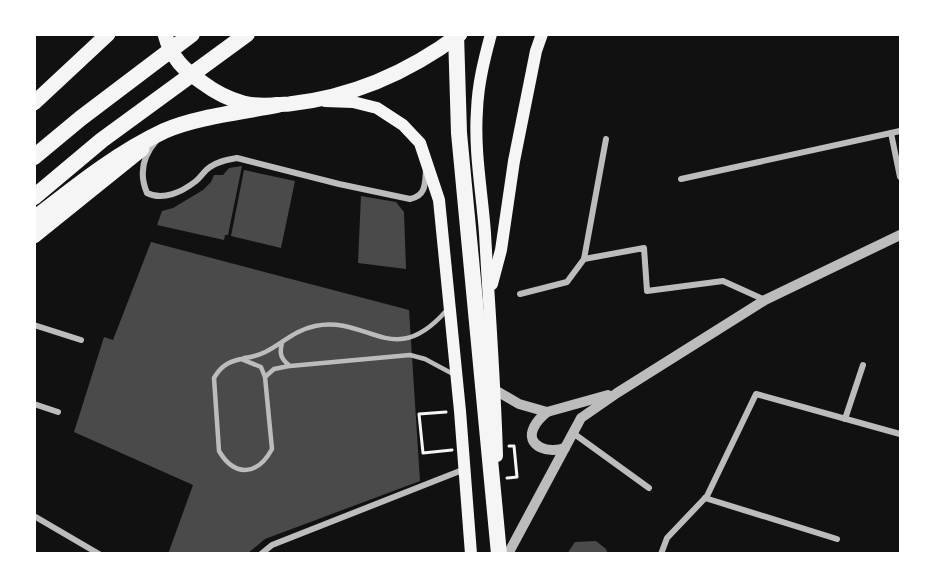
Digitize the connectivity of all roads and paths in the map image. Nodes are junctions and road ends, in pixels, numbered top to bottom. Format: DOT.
graph roads {
  1 [pos="108,34"];
  2 [pos="165,34"];
  3 [pos="192,34"];
  4 [pos="247,34"];
  5 [pos="458,34"];
  6 [pos="491,34"];
  7 [pos="542,34"];
  8 [pos="66,75"];
  9 [pos="34,88"];
  10 [pos="312,101"];
  11 [pos="34,103"];
  12 [pos="276,105"];
  13 [pos="165,131"];
  14 [pos="900,131"];
  15 [pos="891,133"];
  16 [pos="606,139"];
  17 [pos="34,157"];
  18 [pos="426,160"];
  19 [pos="900,177"];
  20 [pos="681,179"];
  21 [pos="34,197"];
  22 [pos="34,219"];
  23 [pos="34,236"];
  24 [pos="900,236"];
  25 [pos="584,259"];
  26 [pos="520,294"];
  27 [pos="489,297"];
  28 [pos="765,300"];
  29 [pos="450,307"];
  30 [pos="34,325"];
  31 [pos="81,340"];
  32 [pos="282,343"];
  33 [pos="241,359"];
  34 [pos="863,365"];
  35 [pos="290,366"];
  36 [pos="265,376"];
  37 [pos="457,376"];
  38 [pos="495,390"];
  39 [pos="617,393"];
  40 [pos="34,404"];
  41 [pos="460,411"];
  42 [pos="58,412"];
  43 [pos="547,412"];
  44 [pos="845,419"];
  45 [pos="573,433"];
  46 [pos="900,434"];
  47 [pos="514,446"];
  48 [pos="565,448"];
  49 [pos="423,453"];
  50 [pos="465,469"];
  51 [pos="517,477"];
  52 [pos="649,488"];
  53 [pos="705,498"];
  54 [pos="34,516"];
  55 [pos="837,539"];
  56 [pos="99,554"];
  57 [pos="261,554"];
  58 [pos="471,554"];
  59 [pos="499,554"];
  60 [pos="508,554"];
  61 [pos="662,554"];
  1 -- 8 [label="main road"];
  2 -- 12 [label="main road"];
  3 -- 17 [label="highway"];
  4 -- 21 [label="highway"];
  5 -- 10 [label="main road"];
  5 -- 59 [label="highway"];
  6 -- 27 [label="main road"];
  7 -- 27 [label="main road"];
  8 -- 9 [label="main road"];
  8 -- 11 [label="main road"];
  10 -- 12 [label="main road"];
  10 -- 18 [label="main road"];
  12 -- 13 [label="highway"];
  13 -- 18 [label="street"];
  13 -- 22 [label="highway"];
  13 -- 23 [label="main road"];
  14 -- 15 [label="street"];
  15 -- 19 [label="street"];
  15 -- 20 [label="street"];
  16 -- 25 [label="street"];
  18 -- 29 [label="main road"];
  24 -- 28 [label="street"];
  25 -- 26 [label="street"];
  25 -- 28 [label="street"];
  27 -- 38 [label="main road"];
  28 -- 39 [label="street"];
  29 -- 32 [label="lane"];
  29 -- 37 [label="main road"];
  30 -- 31 [label="street"];
  32 -- 33 [label="lane"];
  32 -- 35 [label="lane"];
  33 -- 36 [label="lane"];
  33 -- 36 [label="lane"];
  34 -- 44 [label="street"];
  35 -- 36 [label="lane"];
  35 -- 37 [label="lane"];
  37 -- 41 [label="main road"];
  38 -- 43 [label="street"];
  38 -- 59 [label="main road"];
  39 -- 43 [label="street"];
  39 -- 45 [label="street"];
  40 -- 42 [label="street"];
  41 -- 49 [label="path"];
  41 -- 50 [label="main road"];
  43 -- 48 [label="street"];
  44 -- 46 [label="street"];
  44 -- 53 [label="street"];
  45 -- 48 [label="street"];
  45 -- 52 [label="street"];
  47 -- 51 [label="path"];
  48 -- 60 [label="street"];
  50 -- 57 [label="street"];
  50 -- 58 [label="main road"];
  53 -- 55 [label="street"];
  53 -- 61 [label="street"];
  54 -- 56 [label="street"];
}
